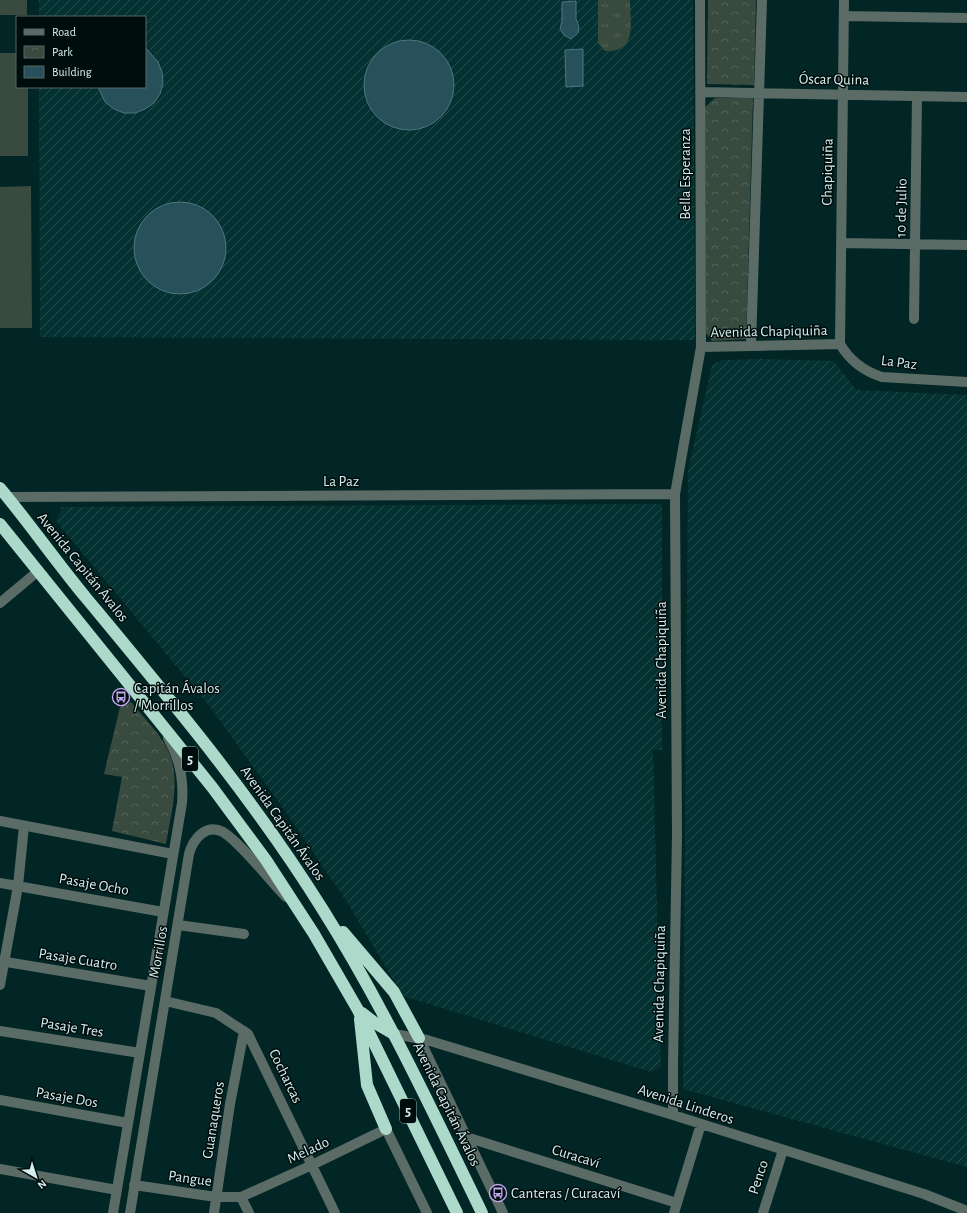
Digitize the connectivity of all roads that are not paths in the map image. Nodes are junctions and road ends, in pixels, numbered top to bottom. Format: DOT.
graph roads {
  1 [pos="700,0"];
  2 [pos="762,0"];
  3 [pos="844,0"];
  4 [pos="844,16"];
  5 [pos="967,18"];
  6 [pos="700,92"];
  7 [pos="759,93"];
  8 [pos="843,94"];
  9 [pos="918,96"];
  10 [pos="967,97"];
  11 [pos="841,243"];
  12 [pos="916,244"];
  13 [pos="967,245"];
  14 [pos="914,320"];
  15 [pos="840,344"];
  16 [pos="751,345"];
  17 [pos="701,347"];
  18 [pos="967,382"];
  19 [pos="4,493"];
  20 [pos="675,494"];
  21 [pos="0,524"];
  22 [pos="37,572"];
  23 [pos="0,603"];
  24 [pos="158,721"];
  25 [pos="0,821"];
  26 [pos="24,826"];
  27 [pos="173,854"];
  28 [pos="0,883"];
  29 [pos="18,886"];
  30 [pos="323,908"];
  31 [pos="163,912"];
  32 [pos="302,914"];
  33 [pos="178,925"];
  34 [pos="244,934"];
  35 [pos="2,961"];
  36 [pos="0,985"];
  37 [pos="151,986"];
  38 [pos="165,1001"];
  39 [pos="358,1010"];
  40 [pos="0,1031"];
  41 [pos="244,1031"];
  42 [pos="394,1034"];
  43 [pos="419,1038"];
  44 [pos="140,1053"];
  45 [pos="0,1100"];
  46 [pos="673,1115"];
  47 [pos="128,1123"];
  48 [pos="701,1124"];
  49 [pos="386,1129"];
  50 [pos="466,1137"];
  51 [pos="783,1150"];
  52 [pos="312,1165"];
  53 [pos="0,1169"];
  54 [pos="134,1185"];
  55 [pos="117,1190"];
  56 [pos="216,1197"];
  57 [pos="241,1197"];
  58 [pos="677,1203"];
  59 [pos="967,1211"];
  60 [pos="113,1213"];
  61 [pos="130,1213"];
  62 [pos="214,1213"];
  63 [pos="249,1213"];
  64 [pos="335,1213"];
  65 [pos="427,1213"];
  66 [pos="458,1213"];
  67 [pos="482,1213"];
  68 [pos="503,1213"];
  69 [pos="674,1213"];
  70 [pos="763,1213"];
  1 -- 6 [label="street, Bella Esperanza"];
  2 -- 7 [label="street"];
  3 -- 4 [label="street, Chapiquiña"];
  4 -- 5 [label="street"];
  4 -- 8 [label="street, Chapiquiña"];
  6 -- 7 [label="street, Óscar Quina"];
  6 -- 17 [label="street, Bella Esperanza"];
  7 -- 8 [label="street, Óscar Quina"];
  7 -- 16 [label="street"];
  8 -- 9 [label="street, Óscar Quina"];
  8 -- 11 [label="street, Chapiquiña"];
  9 -- 10 [label="street, Óscar Quina"];
  9 -- 12 [label="street, 10 de Julio"];
  11 -- 12 [label="street"];
  11 -- 15 [label="street, Chapiquiña"];
  12 -- 13 [label="street"];
  12 -- 14 [label="street, 10 de Julio"];
  15 -- 16 [label="street, Avenida Chapiquiña"];
  15 -- 18 [label="street, La Paz"];
  16 -- 17 [label="street, Avenida Chapiquiña"];
  17 -- 20 [label="street, Avenida Chapiquiña"];
  19 -- 20 [label="street, La Paz"];
  19 -- 30 [label="highway, Avenida Capitán Ávalos / 5"];
  20 -- 46 [label="street, Avenida Chapiquiña"];
  21 -- 22 [label="highway, 5"];
  22 -- 23 [label="street"];
  22 -- 24 [label="highway, 5"];
  24 -- 27 [label="street, Morrillos"];
  24 -- 32 [label="highway, 5"];
  25 -- 26 [label="street"];
  26 -- 27 [label="street"];
  26 -- 29 [label="street"];
  27 -- 31 [label="street, Morrillos"];
  28 -- 29 [label="street, Pasaje Ocho"];
  29 -- 31 [label="street, Pasaje Ocho"];
  29 -- 35 [label="street"];
  30 -- 42 [label="highway, Avenida Capitán Ávalos / 5"];
  30 -- 43 [label="highway"];
  31 -- 37 [label="street, Morrillos"];
  32 -- 33 [label="street, Morrillos"];
  32 -- 39 [label="highway, 5"];
  33 -- 34 [label="street"];
  33 -- 38 [label="street, Morrillos"];
  35 -- 36 [label="street"];
  35 -- 37 [label="street, Pasaje Cuatro"];
  37 -- 44 [label="street, Morrillos"];
  38 -- 41 [label="street, Cocharcas"];
  38 -- 54 [label="street, Morrillos"];
  39 -- 42 [label="highway"];
  39 -- 49 [label="highway"];
  39 -- 66 [label="highway, 5"];
  40 -- 44 [label="street, Pasaje Tres"];
  41 -- 52 [label="street, Cocharcas"];
  41 -- 56 [label="street, Guanaqueros"];
  42 -- 43 [label="street, Avenida Linderos"];
  42 -- 67 [label="highway, Avenida Capitán Ávalos / 5"];
  43 -- 46 [label="street, Avenida Linderos"];
  43 -- 50 [label="street, Avenida Capitán Ávalos"];
  44 -- 47 [label="street, Morrillos"];
  45 -- 47 [label="street, Pasaje Dos"];
  46 -- 48 [label="street, Avenida Linderos"];
  47 -- 55 [label="street, Morrillos"];
  48 -- 51 [label="street, Avenida Linderos"];
  48 -- 58 [label="street"];
  49 -- 52 [label="street, Melado"];
  49 -- 65 [label="street"];
  50 -- 58 [label="street, Curacaví"];
  50 -- 68 [label="street, Avenida Capitán Ávalos"];
  51 -- 59 [label="street, Avenida Linderos"];
  51 -- 70 [label="street, Penco"];
  52 -- 57 [label="street, Melado"];
  52 -- 64 [label="street, Cocharcas"];
  53 -- 55 [label="street"];
  54 -- 56 [label="street, Pangue"];
  54 -- 61 [label="street, Morrillos"];
  55 -- 60 [label="street, Morrillos"];
  56 -- 57 [label="street, Pangue"];
  56 -- 62 [label="street, Guanaqueros"];
  57 -- 63 [label="street"];
  58 -- 69 [label="street"];
}
